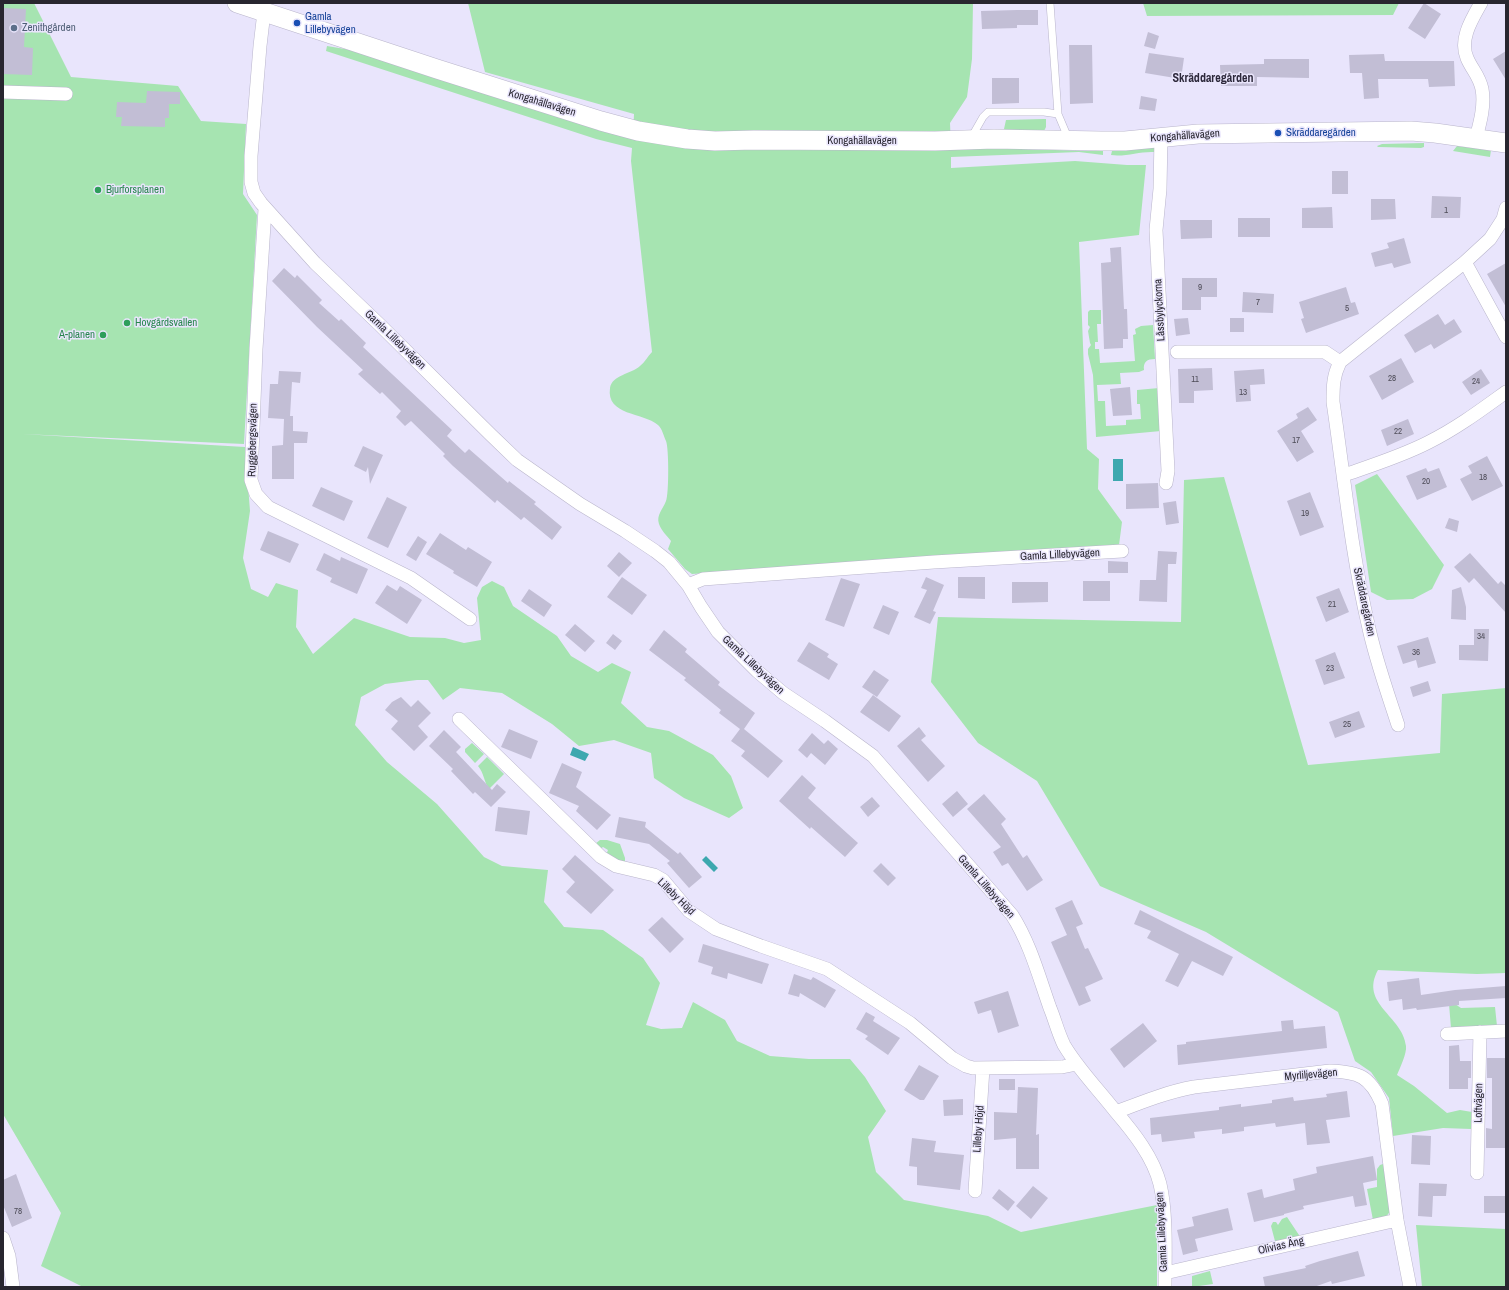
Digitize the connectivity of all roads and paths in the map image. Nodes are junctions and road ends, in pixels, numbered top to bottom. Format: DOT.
graph roads {
  1 [pos="237,3"];
  2 [pos="1050,3"];
  3 [pos="1481,3"];
  4 [pos="264,12"];
  5 [pos="3,92"];
  6 [pos="66,94"];
  7 [pos="1058,114"];
  8 [pos="1161,137"];
  9 [pos="1476,138"];
  10 [pos="970,140"];
  11 [pos="1069,140"];
  12 [pos="1506,143"];
  13 [pos="1506,208"];
  14 [pos="265,209"];
  15 [pos="1465,262"];
  16 [pos="1506,337"];
  17 [pos="1177,352"];
  18 [pos="1340,362"];
  19 [pos="1506,392"];
  20 [pos="1344,475"];
  21 [pos="1166,483"];
  22 [pos="1122,551"];
  23 [pos="688,585"];
  24 [pos="470,619"];
  25 [pos="459,719"];
  26 [pos="1398,725"];
  27 [pos="1506,1031"];
  28 [pos="1480,1032"];
  29 [pos="1447,1034"];
  30 [pos="1077,1064"];
  31 [pos="983,1068"];
  32 [pos="1116,1112"];
  33 [pos="1477,1174"];
  34 [pos="975,1190"];
  35 [pos="1397,1220"];
  36 [pos="3,1238"];
  37 [pos="1165,1273"];
  38 [pos="13,1287"];
  39 [pos="1165,1287"];
  40 [pos="1410,1287"];
  1 -- 4 [label="street, Kongahällavägen"];
  2 -- 7 [label="lane"];
  3 -- 9 [label="street"];
  4 -- 10 [label="street, Kongahällavägen"];
  4 -- 14 [label="street, Gamla Lillebyvägen"];
  5 -- 6 [label="street"];
  7 -- 10 [label="lane"];
  7 -- 11 [label="lane"];
  8 -- 9 [label="street, Kongahällavägen"];
  8 -- 11 [label="street, Kongahällavägen"];
  8 -- 21 [label="street, Låssbylyckorna"];
  9 -- 12 [label="street, Kongahällavägen"];
  10 -- 11 [label="street, Kongahällavägen"];
  13 -- 15 [label="street"];
  14 -- 23 [label="street, Gamla Lillebyvägen"];
  14 -- 24 [label="street, Ruggebergsvägen"];
  15 -- 16 [label="street"];
  15 -- 18 [label="street"];
  17 -- 18 [label="street"];
  18 -- 20 [label="street, Skräddaregården"];
  19 -- 20 [label="street"];
  20 -- 26 [label="street, Skräddaregården"];
  22 -- 23 [label="street, Gamla Lillebyvägen"];
  23 -- 30 [label="street, Gamla Lillebyvägen"];
  25 -- 31 [label="street, Lilleby Höjd"];
  27 -- 28 [label="street"];
  28 -- 29 [label="street"];
  28 -- 33 [label="street, Loftvägen"];
  30 -- 31 [label="street, Lilleby Höjd"];
  30 -- 32 [label="street, Gamla Lillebyvägen"];
  31 -- 34 [label="street, Lilleby Höjd"];
  32 -- 35 [label="street, Myrliljevägen"];
  32 -- 37 [label="street, Gamla Lillebyvägen"];
  35 -- 37 [label="street, Olivias Äng"];
  35 -- 40 [label="street, Myrliljevägen"];
  36 -- 38 [label="street"];
  37 -- 39 [label="street, Gamla Lillebyvägen"];
}
